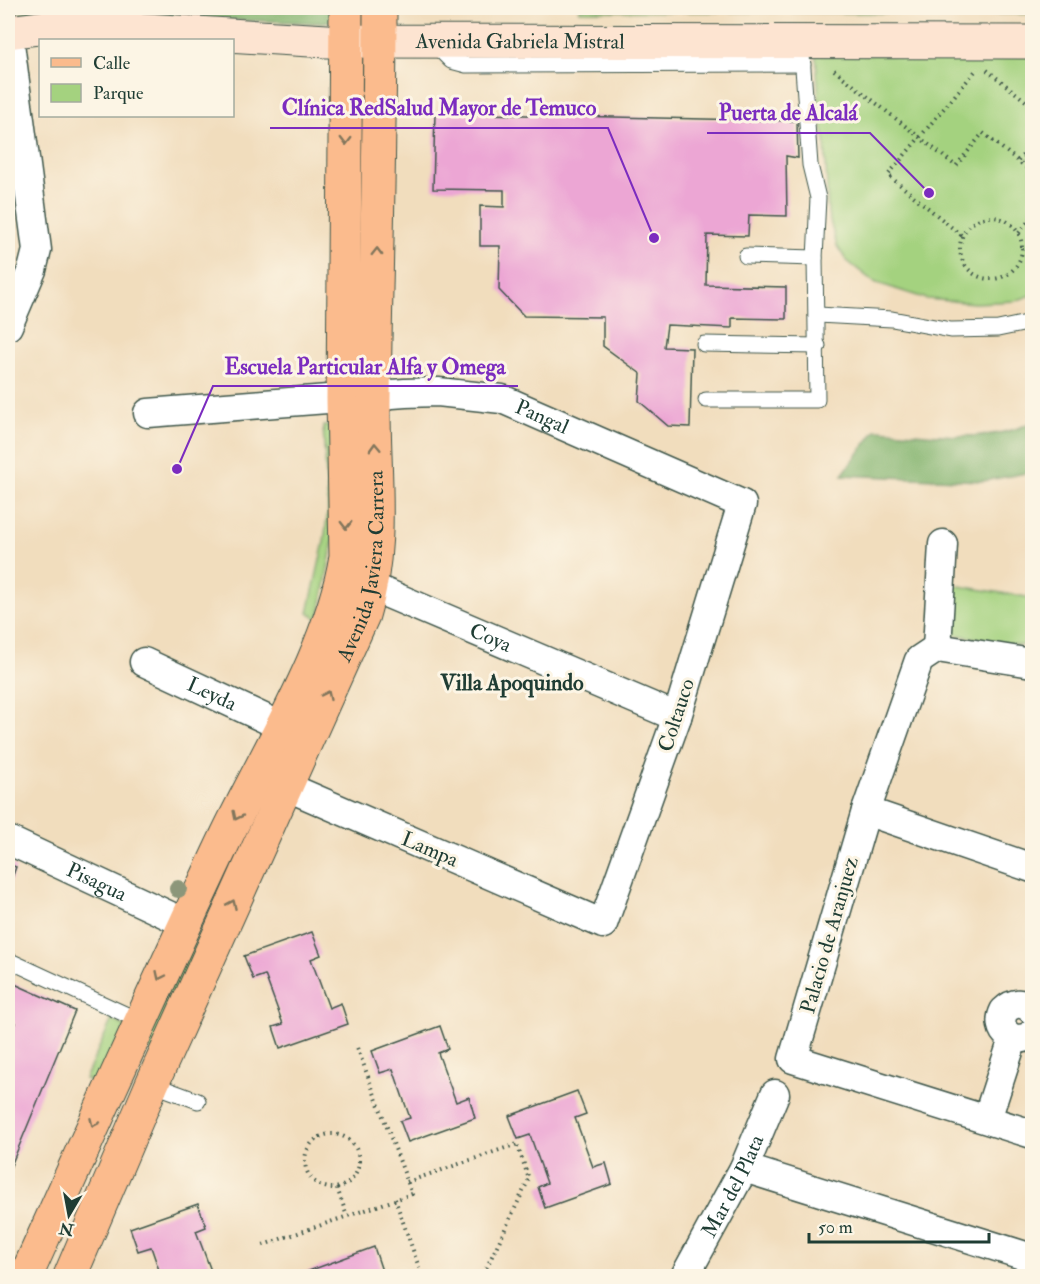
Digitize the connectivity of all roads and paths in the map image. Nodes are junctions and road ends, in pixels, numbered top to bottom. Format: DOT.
graph roads {
  1 [pos="346,8"];
  2 [pos="380,8"];
  3 [pos="8,30"];
  4 [pos="346,41"];
  5 [pos="380,42"];
  6 [pos="1032,42"];
  7 [pos="807,49"];
  8 [pos="1032,106"];
  9 [pos="920,136"];
  10 [pos="1032,144"];
  11 [pos="1018,161"];
  12 [pos="1032,172"];
  13 [pos="1032,217"];
  14 [pos="1019,233"];
  15 [pos="961,235"];
  16 [pos="746,256"];
  17 [pos="815,258"];
  18 [pos="20,272"];
  19 [pos="818,315"];
  20 [pos="1032,322"];
  21 [pos="8,326"];
  22 [pos="704,344"];
  23 [pos="818,345"];
  24 [pos="359,398"];
  25 [pos="706,400"];
  26 [pos="148,413"];
  27 [pos="742,504"];
  28 [pos="944,544"];
  29 [pos="372,587"];
  30 [pos="928,654"];
  31 [pos="144,662"];
  32 [pos="1032,663"];
  33 [pos="676,717"];
  34 [pos="281,726"];
  35 [pos="271,780"];
  36 [pos="866,811"];
  37 [pos="8,840"];
  38 [pos="1032,868"];
  39 [pos="185,923"];
  40 [pos="603,924"];
  41 [pos="8,960"];
  42 [pos="1032,1010"];
  43 [pos="140,1021"];
  44 [pos="1023,1036"];
  45 [pos="357,1047"];
  46 [pos="118,1070"];
  47 [pos="153,1084"];
  48 [pos="775,1094"];
  49 [pos="198,1101"];
  50 [pos="987,1119"];
  51 [pos="1032,1134"];
  52 [pos="744,1168"];
  53 [pos="408,1182"];
  54 [pos="337,1188"];
  55 [pos="396,1199"];
  56 [pos="347,1216"];
  57 [pos="263,1245"];
  58 [pos="1032,1258"];
  59 [pos="26,1276"];
  60 [pos="70,1276"];
  61 [pos="422,1276"];
  62 [pos="483,1276"];
  63 [pos="685,1276"];
  1 -- 4 [label="main road, Avenida Javiera Carrera"];
  2 -- 5 [label="main road, Avenida Javiera Carrera"];
  3 -- 4 [label="street, Avenida Gabriela Mistral"];
  3 -- 18 [label="street"];
  4 -- 5 [label="street, Avenida Gabriela Mistral"];
  4 -- 24 [label="main road, Avenida Javiera Carrera, one-way"];
  5 -- 7 [label="street, Avenida Gabriela Mistral"];
  24 -- 5 [label="main road, Avenida Javiera Carrera, one-way"];
  6 -- 7 [label="street, Avenida Gabriela Mistral"];
  7 -- 9 [label="path"];
  7 -- 17 [label="lane"];
  8 -- 9 [label="path"];
  9 -- 11 [label="path"];
  9 -- 15 [label="path"];
  10 -- 11 [label="path"];
  11 -- 12 [label="path"];
  13 -- 14 [label="path"];
  14 -- 15 [label="path"];
  14 -- 15 [label="path"];
  16 -- 17 [label="lane"];
  17 -- 19 [label="lane"];
  18 -- 21 [label="street"];
  19 -- 20 [label="lane"];
  19 -- 23 [label="lane"];
  22 -- 23 [label="lane"];
  23 -- 25 [label="lane"];
  24 -- 26 [label="street, Pangal"];
  24 -- 27 [label="street, Pangal"];
  29 -- 24 [label="main road, Avenida Javiera Carrera, one-way"];
  24 -- 34 [label="main road, Avenida Javiera Carrera, one-way"];
  27 -- 33 [label="street, Coltauco"];
  28 -- 30 [label="street, Palacio de Aranjuez"];
  29 -- 33 [label="street, Coya"];
  35 -- 29 [label="main road, Avenida Javiera Carrera, one-way"];
  30 -- 32 [label="street"];
  30 -- 36 [label="street, Palacio de Aranjuez"];
  31 -- 34 [label="street, Leyda"];
  33 -- 40 [label="street, Coltauco"];
  34 -- 35 [label="main road, Avenida Javiera Carrera"];
  35 -- 39 [label="main road, Avenida Javiera Carrera, one-way"];
  35 -- 40 [label="street, Lampa"];
  47 -- 35 [label="main road, Avenida Javiera Carrera, one-way"];
  36 -- 38 [label="street"];
  36 -- 50 [label="street, Palacio de Aranjuez"];
  37 -- 39 [label="street, Pisagua"];
  39 -- 43 [label="main road, Avenida Javiera Carrera, one-way"];
  41 -- 43 [label="lane"];
  42 -- 44 [label="street"];
  43 -- 46 [label="main road, Avenida Javiera Carrera"];
  44 -- 50 [label="street"];
  45 -- 53 [label="path"];
  46 -- 47 [label="main road"];
  46 -- 59 [label="main road, Avenida Javiera Carrera, one-way"];
  47 -- 49 [label="lane"];
  47 -- 60 [label="main road, Avenida Javiera Carrera"];
  48 -- 52 [label="street, Mar del Plata"];
  50 -- 51 [label="street"];
  52 -- 58 [label="street"];
  52 -- 63 [label="street, Mar del Plata"];
  53 -- 55 [label="path"];
  53 -- 62 [label="path"];
  54 -- 54 [label="path"];
  54 -- 56 [label="path"];
  55 -- 56 [label="path"];
  55 -- 61 [label="path"];
  56 -- 57 [label="path"];
}
